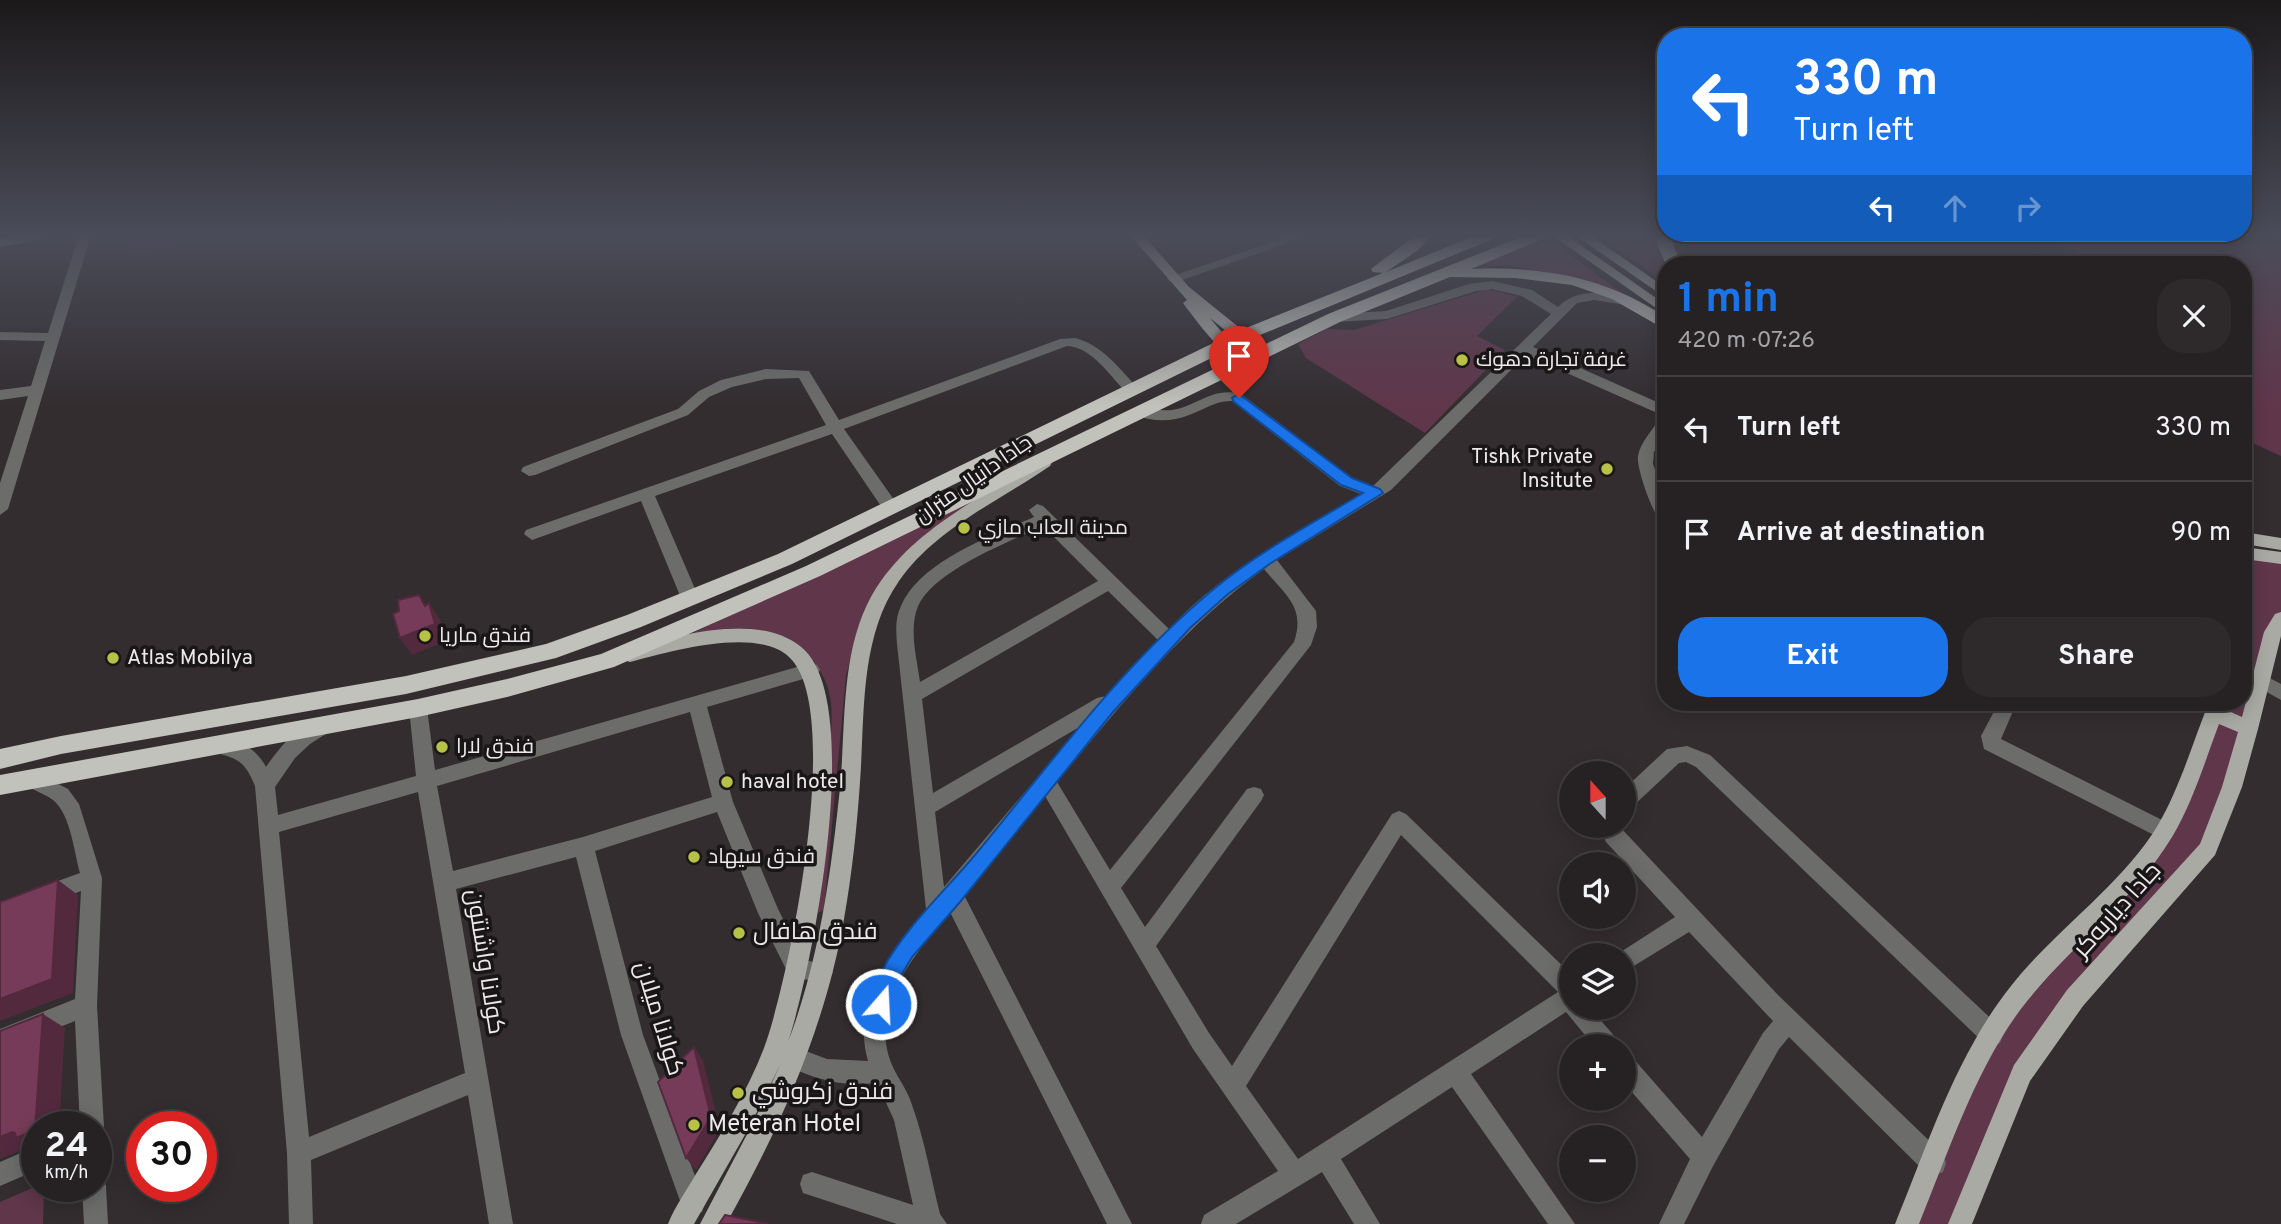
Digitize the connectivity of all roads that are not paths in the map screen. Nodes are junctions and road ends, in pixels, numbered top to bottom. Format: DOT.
graph roads {
  1 [pos="67,292"];
  2 [pos="1185,292"];
  3 [pos="1342,292"];
  4 [pos="1344,292"];
  5 [pos="1397,292"];
  6 [pos="1458,292"];
  7 [pos="1523,292"];
  8 [pos="1607,292"];
  9 [pos="1638,292"];
  10 [pos="1339,294"];
  11 [pos="1630,302"];
  12 [pos="1657,305"];
  13 [pos="1559,313"];
  14 [pos="1334,318"];
  15 [pos="1657,319"];
  16 [pos="0,336"];
  17 [pos="52,337"];
  18 [pos="1233,341"];
  19 [pos="1523,348"];
  20 [pos="1254,357"];
  21 [pos="1131,389"];
  22 [pos="35,390"];
  23 [pos="0,396"];
  24 [pos="1657,408"];
  25 [pos="1138,412"];
  26 [pos="835,427"];
  27 [pos="1657,435"];
  28 [pos="1060,450"];
  29 [pos="529,471"];
  30 [pos="1375,493"];
  31 [pos="646,494"];
  32 [pos="1657,496"];
  33 [pos="891,508"];
  34 [pos="0,509"];
  35 [pos="532,534"];
  36 [pos="2252,539"];
  37 [pos="2281,544"];
  38 [pos="2252,554"];
  39 [pos="2281,558"];
  40 [pos="1266,559"];
  41 [pos="1110,582"];
  42 [pos="690,598"];
  43 [pos="2281,619"];
  44 [pos="1169,639"];
  45 [pos="606,661"];
  46 [pos="811,670"];
  47 [pos="2262,681"];
  48 [pos="2281,693"];
  49 [pos="1119,694"];
  50 [pos="911,696"];
  51 [pos="698,703"];
  52 [pos="418,708"];
  53 [pos="2004,711"];
  54 [pos="2214,711"];
  55 [pos="2222,711"];
  56 [pos="328,724"];
  57 [pos="2249,729"];
  58 [pos="215,745"];
  59 [pos="0,760"];
  60 [pos="31,778"];
  61 [pos="425,781"];
  62 [pos="1047,782"];
  63 [pos="0,785"];
  64 [pos="265,786"];
  65 [pos="1636,790"];
  66 [pos="1254,795"];
  67 [pos="723,802"];
  68 [pos="923,809"];
  69 [pos="270,825"];
  70 [pos="2165,831"];
  71 [pos="1615,838"];
  72 [pos="583,846"];
  73 [pos="92,878"];
  74 [pos="445,883"];
  75 [pos="1109,887"];
  76 [pos="953,896"];
  77 [pos="0,912"];
  78 [pos="937,914"];
  79 [pos="1691,919"];
  80 [pos="1144,945"];
  81 [pos="1636,954"];
  82 [pos="797,970"];
  83 [pos="822,972"];
  84 [pos="1559,987"];
  85 [pos="86,1006"];
  86 [pos="1559,1006"];
  87 [pos="1588,1020"];
  88 [pos="1787,1022"];
  89 [pos="1599,1034"];
  90 [pos="1992,1035"];
  91 [pos="0,1040"];
  92 [pos="795,1058"];
  93 [pos="1454,1070"];
  94 [pos="883,1071"];
  95 [pos="1636,1079"];
  96 [pos="476,1080"];
  97 [pos="1233,1086"];
  98 [pos="91,1111"];
  99 [pos="299,1153"];
  100 [pos="1325,1155"];
  101 [pos="1704,1157"];
  102 [pos="1934,1163"];
  103 [pos="21,1165"];
  104 [pos="0,1174"];
  105 [pos="1295,1175"];
  106 [pos="812,1184"];
  107 [pos="95,1202"];
  108 [pos="693,1203"];
  109 [pos="932,1223"];
  110 [pos="96,1224"];
  111 [pos="301,1224"];
  112 [pos="501,1224"];
  113 [pos="680,1224"];
  114 [pos="712,1224"];
  115 [pos="1120,1224"];
  116 [pos="1213,1224"];
  117 [pos="1368,1224"];
  118 [pos="1563,1224"];
  119 [pos="1671,1224"];
  120 [pos="1907,1224"];
  121 [pos="1960,1224"];
  1 -- 17 [label="street"];
  2 -- 18 [label="main road"];
  3 -- 10 [label="highway"];
  4 -- 10 [label="highway"];
  5 -- 14 [label="highway"];
  6 -- 14 [label="street"];
  7 -- 13 [label="street"];
  8 -- 11 [label="highway"];
  9 -- 12 [label="main road"];
  10 -- 18 [label="highway"];
  11 -- 13 [label="street"];
  11 -- 15 [label="highway"];
  13 -- 19 [label="street"];
  14 -- 20 [label="highway"];
  16 -- 17 [label="street"];
  17 -- 22 [label="street"];
  18 -- 20 [label="main road"];
  18 -- 21 [label="highway"];
  19 -- 24 [label="street"];
  19 -- 30 [label="street"];
  20 -- 25 [label="highway"];
  21 -- 26 [label="street"];
  21 -- 33 [label="highway"];
  22 -- 23 [label="street"];
  22 -- 34 [label="street"];
  25 -- 28 [label="highway"];
  25 -- 30 [label="street"];
  26 -- 29 [label="street"];
  26 -- 31 [label="street"];
  26 -- 33 [label="street"];
  27 -- 32 [label="street"];
  28 -- 45 [label="highway"];
  28 -- 83 [label="main road, جادا دانيال متران"];
  30 -- 40 [label="street"];
  31 -- 35 [label="street"];
  31 -- 42 [label="street"];
  33 -- 42 [label="highway"];
  36 -- 37 [label="main road"];
  38 -- 39 [label="main road"];
  40 -- 44 [label="street"];
  40 -- 75 [label="street"];
  41 -- 44 [label="street"];
  41 -- 50 [label="street"];
  41 -- 50 [label="street"];
  42 -- 59 [label="highway"];
  43 -- 47 [label="main road, جادا دیاربه‌كر"];
  44 -- 49 [label="street"];
  45 -- 46 [label="main road"];
  45 -- 52 [label="highway"];
  46 -- 51 [label="street"];
  46 -- 82 [label="main road"];
  47 -- 48 [label="street"];
  47 -- 57 [label="main road, جادا دیاربه‌كر"];
  49 -- 62 [label="street"];
  49 -- 68 [label="street"];
  50 -- 68 [label="street"];
  51 -- 61 [label="street"];
  51 -- 67 [label="street"];
  52 -- 56 [label="highway"];
  52 -- 61 [label="street, كولانا واشنتون"];
  53 -- 70 [label="street"];
  54 -- 70 [label="main road, جادا دیاربه‌كر"];
  55 -- 57 [label="main road"];
  56 -- 58 [label="highway"];
  56 -- 64 [label="street"];
  57 -- 121 [label="main road, جادا دیاربه‌كر"];
  58 -- 60 [label="highway"];
  58 -- 64 [label="street"];
  60 -- 63 [label="highway"];
  60 -- 73 [label="street"];
  61 -- 69 [label="street"];
  61 -- 74 [label="street, كولانا واشنتون"];
  62 -- 75 [label="street"];
  62 -- 76 [label="street"];
  64 -- 69 [label="street"];
  65 -- 90 [label="street"];
  66 -- 80 [label="street"];
  67 -- 72 [label="street"];
  67 -- 82 [label="street"];
  68 -- 78 [label="street"];
  69 -- 99 [label="street"];
  70 -- 90 [label="main road, جادا دیاربه‌كر"];
  71 -- 79 [label="street"];
  72 -- 74 [label="street"];
  72 -- 108 [label="street, كولانا ميلان"];
  73 -- 77 [label="street"];
  73 -- 85 [label="street"];
  74 -- 96 [label="street, كولانا واشنتون"];
  75 -- 80 [label="street"];
  76 -- 78 [label="street"];
  76 -- 115 [label="street"];
  78 -- 94 [label="street"];
  79 -- 81 [label="street"];
  79 -- 88 [label="street"];
  80 -- 97 [label="street"];
  82 -- 83 [label="street"];
  82 -- 108 [label="main road"];
  83 -- 92 [label="main road, جادا دانيال متران"];
  84 -- 97 [label="street"];
  85 -- 91 [label="street"];
  85 -- 98 [label="street"];
  86 -- 93 [label="street"];
  87 -- 89 [label="street"];
  88 -- 101 [label="street"];
  88 -- 102 [label="street"];
  90 -- 102 [label="main road, جادا دیاربه‌كر"];
  92 -- 94 [label="street"];
  92 -- 114 [label="main road, جادا دانيال متران"];
  93 -- 100 [label="street"];
  93 -- 118 [label="street"];
  94 -- 109 [label="street"];
  95 -- 101 [label="street"];
  96 -- 99 [label="street"];
  96 -- 112 [label="street, كولانا واشنتون"];
  97 -- 105 [label="street"];
  99 -- 111 [label="street"];
  100 -- 105 [label="street"];
  100 -- 117 [label="street"];
  101 -- 119 [label="street"];
  102 -- 120 [label="main road, جادا دیاربه‌كر"];
  103 -- 104 [label="street"];
  105 -- 116 [label="street"];
  106 -- 109 [label="street"];
  107 -- 110 [label="street"];
  108 -- 113 [label="main road"];
}
